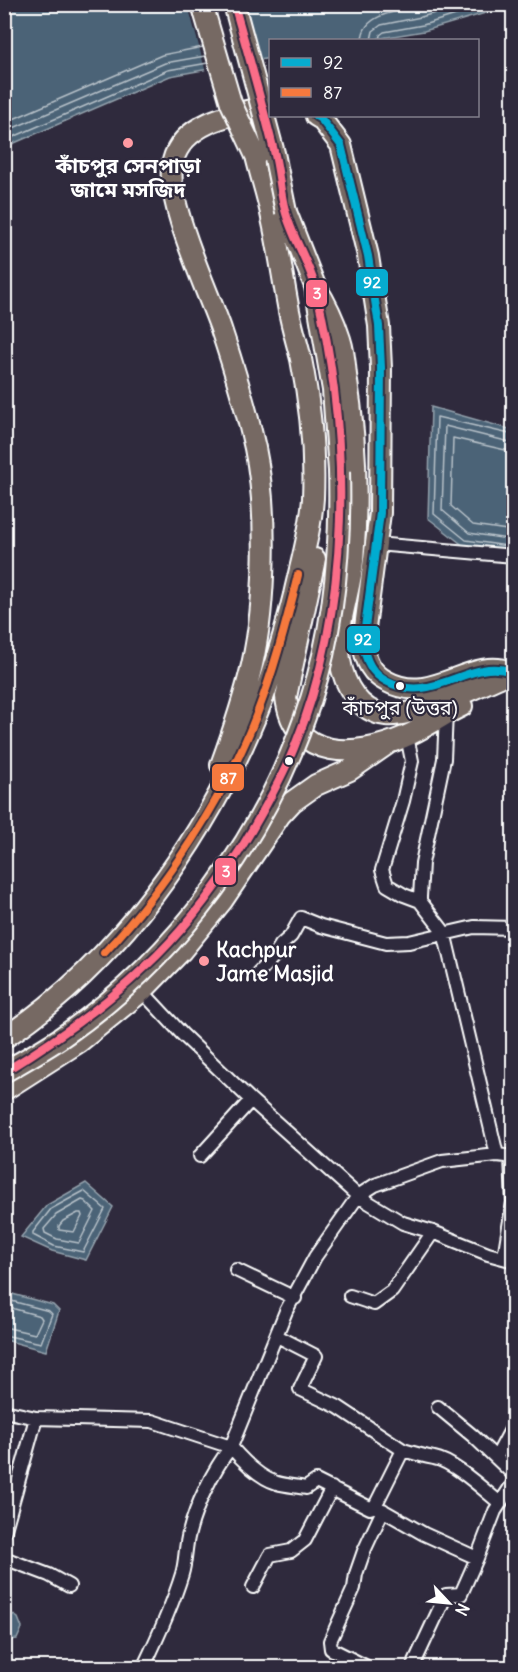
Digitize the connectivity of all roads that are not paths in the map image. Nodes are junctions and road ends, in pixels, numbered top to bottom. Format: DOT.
graph roads {
  1 [pos="202,4"];
  2 [pos="216,4"];
  3 [pos="234,4"];
  4 [pos="269,106"];
  5 [pos="318,117"];
  6 [pos="256,156"];
  7 [pos="279,215"];
  8 [pos="315,286"];
  9 [pos="313,500"];
  10 [pos="376,544"];
  11 [pos="513,556"];
  12 [pos="513,676"];
  13 [pos="446,713"];
  14 [pos="398,740"];
  15 [pos="218,794"];
  16 [pos="420,900"];
  17 [pos="513,928"];
  18 [pos="444,932"];
  19 [pos="257,974"];
  20 [pos="142,991"];
  21 [pos="4,1038"];
  22 [pos="4,1071"];
  23 [pos="4,1090"];
  24 [pos="251,1100"];
  25 [pos="497,1155"];
  26 [pos="200,1156"];
  27 [pos="512,1157"];
  28 [pos="358,1196"];
  29 [pos="433,1232"];
  30 [pos="509,1259"];
  31 [pos="236,1270"];
  32 [pos="350,1296"];
  33 [pos="295,1298"];
  34 [pos="277,1336"];
  35 [pos="438,1407"];
  36 [pos="4,1411"];
  37 [pos="36,1418"];
  38 [pos="513,1424"];
  39 [pos="231,1447"];
  40 [pos="403,1450"];
  41 [pos="496,1458"];
  42 [pos="513,1475"];
  43 [pos="513,1482"];
  44 [pos="332,1488"];
  45 [pos="500,1503"];
  46 [pos="379,1508"];
  47 [pos="4,1533"];
  48 [pos="4,1558"];
  49 [pos="477,1558"];
  50 [pos="69,1586"];
  51 [pos="253,1587"];
  52 [pos="143,1668"];
  53 [pos="369,1668"];
  54 [pos="412,1668"];
  1 -- 6 [label="highway, bridge"];
  2 -- 6 [label="highway, bridge"];
  3 -- 7 [label="highway, bridge"];
  4 -- 15 [label="highway"];
  5 -- 10 [label="highway"];
  6 -- 7 [label="highway"];
  7 -- 8 [label="highway"];
  7 -- 9 [label="highway"];
  8 -- 12 [label="highway"];
  8 -- 22 [label="highway, bridge"];
  9 -- 14 [label="highway"];
  9 -- 15 [label="highway"];
  10 -- 11 [label="street"];
  10 -- 12 [label="highway"];
  12 -- 13 [label="highway"];
  13 -- 14 [label="highway"];
  13 -- 16 [label="street"];
  14 -- 16 [label="street"];
  14 -- 20 [label="highway"];
  15 -- 21 [label="highway"];
  16 -- 18 [label="street"];
  17 -- 18 [label="street"];
  18 -- 19 [label="street"];
  18 -- 25 [label="street"];
  20 -- 23 [label="highway"];
  20 -- 24 [label="street"];
  24 -- 26 [label="street"];
  24 -- 28 [label="street"];
  25 -- 27 [label="street"];
  25 -- 28 [label="street"];
  27 -- 30 [label="street"];
  28 -- 29 [label="street"];
  28 -- 33 [label="street"];
  29 -- 30 [label="street"];
  29 -- 32 [label="street"];
  31 -- 33 [label="street"];
  33 -- 34 [label="street"];
  34 -- 39 [label="street"];
  34 -- 40 [label="street"];
  35 -- 41 [label="street"];
  36 -- 37 [label="street"];
  37 -- 39 [label="street"];
  37 -- 47 [label="street"];
  38 -- 41 [label="street"];
  39 -- 44 [label="street"];
  39 -- 52 [label="street"];
  40 -- 45 [label="street"];
  40 -- 46 [label="street"];
  41 -- 42 [label="street"];
  43 -- 45 [label="street"];
  44 -- 46 [label="street"];
  44 -- 51 [label="street"];
  45 -- 49 [label="street"];
  46 -- 49 [label="street"];
  46 -- 53 [label="street"];
  48 -- 50 [label="street"];
  49 -- 54 [label="street"];
}
